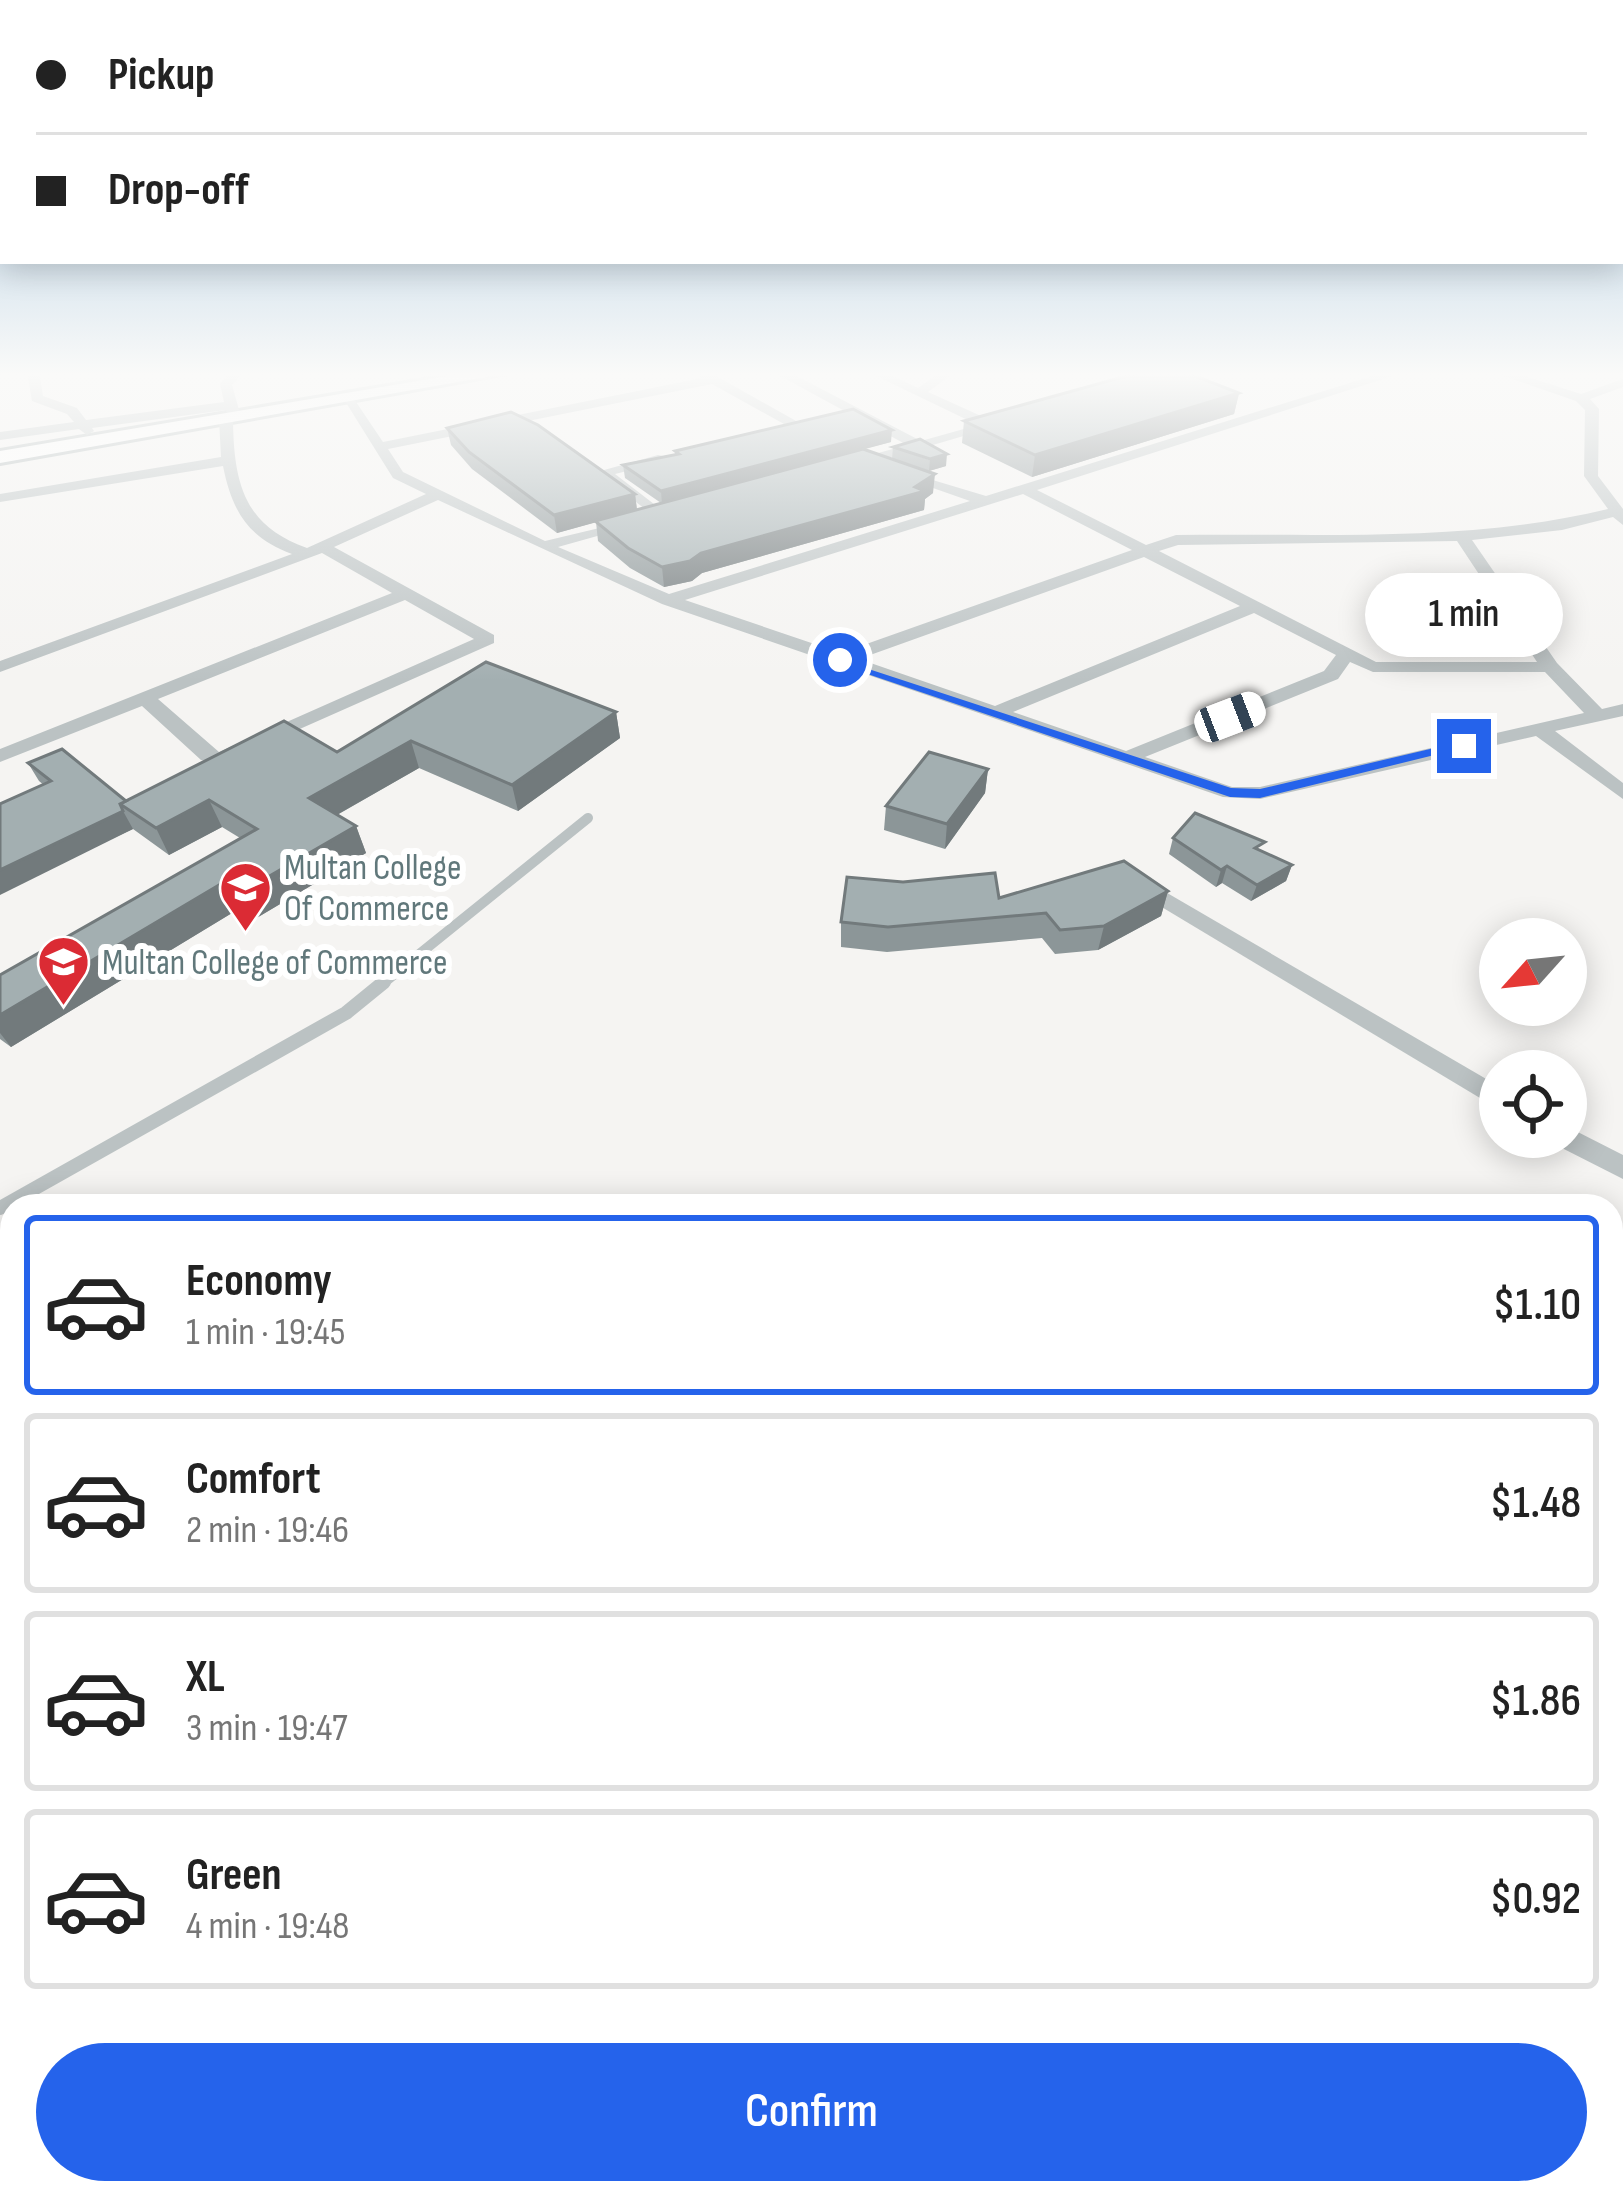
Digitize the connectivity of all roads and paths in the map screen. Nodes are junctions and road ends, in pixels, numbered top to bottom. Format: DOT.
graph roads {
  1 [pos="141,475"];
  2 [pos="231,475"];
  3 [pos="398,475"];
  4 [pos="608,475"];
  5 [pos="910,475"];
  6 [pos="1070,475"];
  7 [pos="1591,475"];
  8 [pos="1024,489"];
  9 [pos="436,495"];
  10 [pos="0,498"];
  11 [pos="988,502"];
  12 [pos="679,509"];
  13 [pos="658,514"];
  14 [pos="1619,516"];
  15 [pos="1462,536"];
  16 [pos="543,546"];
  17 [pos="314,550"];
  18 [pos="1146,550"];
  19 [pos="402,595"];
  20 [pos="668,601"];
  21 [pos="1252,607"];
  22 [pos="1345,656"];
  23 [pos="840,660"];
  24 [pos="1550,667"];
  25 [pos="0,668"];
  26 [pos="143,696"];
  27 [pos="1623,710"];
  28 [pos="995,713"];
  29 [pos="1598,716"];
  30 [pos="1539,730"];
  31 [pos="0,755"];
  32 [pos="1126,758"];
  33 [pos="1623,793"];
  34 [pos="588,818"];
  35 [pos="1117,870"];
  36 [pos="1479,1087"];
  37 [pos="1587,1148"];
  38 [pos="1623,1168"];
  39 [pos="25,1194"];
  1 -- 10 [label="street"];
  2 -- 17 [label="street"];
  3 -- 9 [label="street"];
  4 -- 13 [label="street"];
  5 -- 11 [label="street"];
  6 -- 8 [label="street"];
  7 -- 14 [label="street"];
  8 -- 11 [label="street"];
  8 -- 18 [label="street"];
  9 -- 16 [label="street"];
  9 -- 17 [label="street"];
  11 -- 20 [label="street"];
  12 -- 13 [label="street"];
  13 -- 16 [label="street"];
  14 -- 15 [label="street"];
  15 -- 18 [label="street"];
  15 -- 24 [label="street"];
  16 -- 20 [label="street"];
  17 -- 19 [label="street"];
  17 -- 25 [label="street"];
  18 -- 21 [label="street"];
  18 -- 23 [label="street"];
  19 -- 26 [label="street"];
  19 -- 26 [label="street"];
  20 -- 23 [label="street"];
  21 -- 22 [label="street"];
  21 -- 28 [label="street"];
  22 -- 24 [label="street"];
  22 -- 32 [label="street"];
  23 -- 28 [label="street"];
  24 -- 29 [label="street"];
  26 -- 31 [label="street"];
  27 -- 29 [label="street"];
  28 -- 32 [label="street"];
  29 -- 30 [label="street"];
  30 -- 32 [label="street"];
  30 -- 33 [label="street"];
  34 -- 39 [label="lane"];
  35 -- 36 [label="street"];
  37 -- 38 [label="street"];
}
